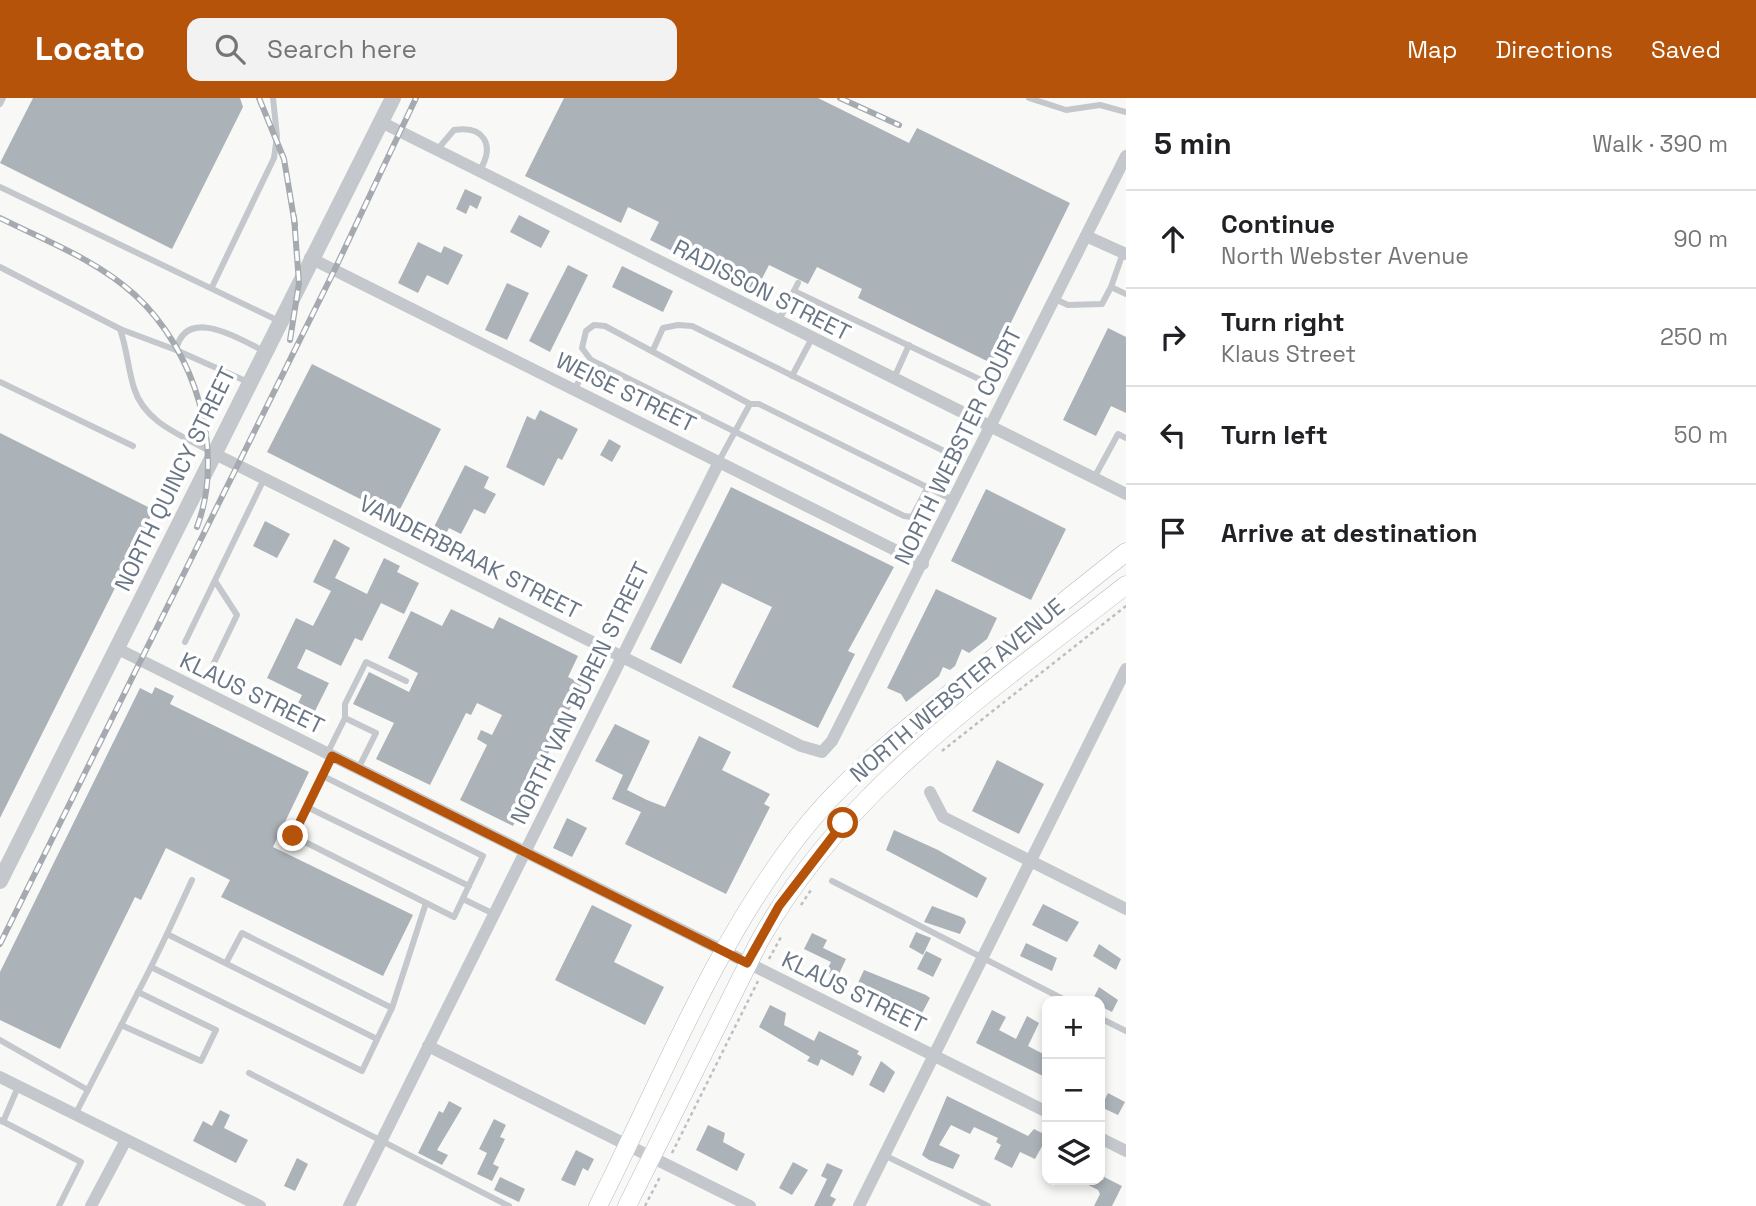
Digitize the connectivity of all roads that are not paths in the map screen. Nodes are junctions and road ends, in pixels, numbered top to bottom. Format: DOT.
graph roads {
  1 [pos="3,98"];
  2 [pos="273,98"];
  3 [pos="393,98"];
  4 [pos="1029,98"];
  5 [pos="0,104"];
  6 [pos="1126,112"];
  7 [pos="381,122"];
  8 [pos="437,150"];
  9 [pos="1126,156"];
  10 [pos="479,172"];
  11 [pos="0,187"];
  12 [pos="1086,236"];
  13 [pos="1124,254"];
  14 [pos="310,258"];
  15 [pos="0,267"];
  16 [pos="798,282"];
  17 [pos="212,287"];
  18 [pos="1111,287"];
  19 [pos="794,291"];
  20 [pos="1126,294"];
  21 [pos="1055,299"];
  22 [pos="279,321"];
  23 [pos="778,321"];
  24 [pos="120,329"];
  25 [pos="811,340"];
  26 [pos="909,345"];
  27 [pos="176,350"];
  28 [pos="653,350"];
  29 [pos="264,351"];
  30 [pos="591,360"];
  31 [pos="792,376"];
  32 [pos="979,379"];
  33 [pos="893,380"];
  34 [pos="0,382"];
  35 [pos="248,382"];
  36 [pos="574,390"];
  37 [pos="750,404"];
  38 [pos="991,429"];
  39 [pos="735,432"];
  40 [pos="1126,438"];
  41 [pos="133,446"];
  42 [pos="942,450"];
  43 [pos="213,453"];
  44 [pos="719,462"];
  45 [pos="265,478"];
  46 [pos="1094,478"];
  47 [pos="928,487"];
  48 [pos="1126,494"];
  49 [pos="955,501"];
  50 [pos="1126,552"];
  51 [pos="923,564"];
  52 [pos="215,581"];
  53 [pos="1126,585"];
  54 [pos="185,642"];
  55 [pos="116,648"];
  56 [pos="622,657"];
  57 [pos="212,667"];
  58 [pos="1126,669"];
  59 [pos="406,681"];
  60 [pos="345,718"];
  61 [pos="822,752"];
  62 [pos="330,755"];
  63 [pos="358,769"];
  64 [pos="323,776"];
  65 [pos="930,792"];
  66 [pos="307,807"];
  67 [pos="525,852"];
  68 [pos="1031,860"];
  69 [pos="192,880"];
  70 [pos="0,881"];
  71 [pos="832,881"];
  72 [pos="469,886"];
  73 [pos="463,899"];
  74 [pos="426,903"];
  75 [pos="1126,909"];
  76 [pos="494,914"];
  77 [pos="167,934"];
  78 [pos="724,952"];
  79 [pos="982,958"];
  80 [pos="226,963"];
  81 [pos="151,967"];
  82 [pos="755,967"];
  83 [pos="138,992"];
  84 [pos="1057,996"];
  85 [pos="392,1007"];
  86 [pos="1105,1020"];
  87 [pos="121,1025"];
  88 [pos="1126,1031"];
  89 [pos="377,1039"];
  90 [pos="0,1040"];
  91 [pos="428,1046"];
  92 [pos="934,1055"];
  93 [pos="248,1073"];
  94 [pos="0,1077"];
  95 [pos="18,1087"];
  96 [pos="88,1090"];
  97 [pos="1042,1109"];
  98 [pos="75,1115"];
  99 [pos="2,1121"];
  100 [pos="126,1140"];
  101 [pos="1105,1140"];
  102 [pos="380,1142"];
  103 [pos="629,1145"];
  104 [pos="1126,1151"];
  105 [pos="884,1155"];
  106 [pos="659,1160"];
  107 [pos="59,1206"];
  108 [pos="91,1206"];
  109 [pos="260,1206"];
  110 [pos="349,1206"];
  111 [pos="509,1206"];
  112 [pos="598,1206"];
  113 [pos="627,1206"];
  114 [pos="750,1206"];
  115 [pos="859,1206"];
  116 [pos="988,1206"];
  1 -- 5 [label="lane"];
  2 -- 17 [label="lane"];
  3 -- 7 [label="street, NORTH QUINCY STREET"];
  4 -- 6 [label="lane"];
  7 -- 8 [label="street, RADISSON STREET"];
  7 -- 14 [label="street, NORTH QUINCY STREET"];
  8 -- 10 [label="street, RADISSON STREET"];
  8 -- 10 [label="lane"];
  9 -- 12 [label="street, NORTH WEBSTER COURT"];
  10 -- 23 [label="street, RADISSON STREET"];
  11 -- 17 [label="lane"];
  12 -- 13 [label="street"];
  12 -- 21 [label="street, NORTH WEBSTER COURT"];
  13 -- 18 [label="lane"];
  14 -- 22 [label="street, NORTH QUINCY STREET"];
  14 -- 36 [label="street, WEISE STREET"];
  15 -- 24 [label="lane"];
  16 -- 19 [label="lane"];
  17 -- 22 [label="lane"];
  18 -- 20 [label="lane"];
  18 -- 21 [label="lane"];
  19 -- 23 [label="lane"];
  19 -- 26 [label="lane"];
  21 -- 38 [label="street, NORTH WEBSTER COURT"];
  22 -- 29 [label="street, NORTH QUINCY STREET"];
  23 -- 25 [label="street, RADISSON STREET"];
  24 -- 27 [label="lane"];
  24 -- 43 [label="lane"];
  25 -- 31 [label="lane"];
  25 -- 33 [label="street, RADISSON STREET"];
  26 -- 32 [label="lane"];
  26 -- 33 [label="lane"];
  27 -- 29 [label="lane"];
  27 -- 35 [label="lane"];
  28 -- 30 [label="lane"];
  28 -- 31 [label="lane"];
  28 -- 37 [label="lane"];
  29 -- 35 [label="street, NORTH QUINCY STREET"];
  30 -- 36 [label="lane"];
  30 -- 39 [label="lane"];
  31 -- 42 [label="lane"];
  33 -- 38 [label="street, RADISSON STREET"];
  34 -- 41 [label="lane"];
  35 -- 43 [label="street, NORTH QUINCY STREET"];
  36 -- 44 [label="street, WEISE STREET"];
  37 -- 39 [label="lane"];
  37 -- 47 [label="lane"];
  38 -- 46 [label="street, RADISSON STREET"];
  38 -- 49 [label="street, NORTH WEBSTER COURT"];
  39 -- 44 [label="lane"];
  39 -- 47 [label="lane"];
  40 -- 46 [label="lane"];
  43 -- 45 [label="street, VANDERBRAAK STREET"];
  43 -- 55 [label="street, NORTH QUINCY STREET"];
  44 -- 51 [label="street, WEISE STREET"];
  44 -- 56 [label="street, NORTH VAN BUREN STREET"];
  45 -- 52 [label="lane"];
  45 -- 56 [label="street, VANDERBRAAK STREET"];
  46 -- 48 [label="street, RADISSON STREET"];
  47 -- 49 [label="lane"];
  49 -- 51 [label="street, NORTH WEBSTER COURT"];
  50 -- 78 [label="main road, NORTH WEBSTER AVENUE"];
  51 -- 61 [label="street, NORTH WEBSTER COURT"];
  52 -- 54 [label="lane"];
  52 -- 57 [label="lane"];
  53 -- 82 [label="main road, NORTH WEBSTER AVENUE"];
  55 -- 62 [label="street, KLAUS STREET"];
  55 -- 70 [label="street, NORTH QUINCY STREET"];
  56 -- 61 [label="street, VANDERBRAAK STREET"];
  56 -- 67 [label="street, NORTH VAN BUREN STREET"];
  58 -- 68 [label="street"];
  59 -- 60 [label="lane"];
  60 -- 62 [label="lane"];
  60 -- 63 [label="lane"];
  62 -- 63 [label="street, KLAUS STREET"];
  62 -- 64 [label="lane"];
  63 -- 67 [label="street, KLAUS STREET"];
  64 -- 66 [label="lane"];
  64 -- 72 [label="lane"];
  65 -- 68 [label="street"];
  66 -- 72 [label="lane"];
  66 -- 74 [label="lane"];
  67 -- 76 [label="street, NORTH VAN BUREN STREET"];
  67 -- 78 [label="street, KLAUS STREET"];
  68 -- 75 [label="street"];
  68 -- 79 [label="street"];
  69 -- 77 [label="lane"];
  71 -- 79 [label="lane"];
  72 -- 73 [label="lane"];
  73 -- 74 [label="lane"];
  73 -- 76 [label="lane"];
  74 -- 85 [label="lane"];
  76 -- 91 [label="street, NORTH VAN BUREN STREET"];
  77 -- 80 [label="lane"];
  77 -- 81 [label="lane"];
  78 -- 82 [label="street, KLAUS STREET"];
  78 -- 103 [label="main road, NORTH WEBSTER AVENUE"];
  79 -- 84 [label="lane"];
  79 -- 92 [label="street"];
  80 -- 85 [label="lane"];
  80 -- 89 [label="lane"];
  81 -- 83 [label="lane"];
  81 -- 89 [label="lane"];
  82 -- 92 [label="street, KLAUS STREET"];
  82 -- 106 [label="main road, NORTH WEBSTER AVENUE"];
  83 -- 87 [label="lane"];
  83 -- 87 [label="lane"];
  85 -- 89 [label="lane"];
  86 -- 88 [label="lane"];
  87 -- 96 [label="lane"];
  90 -- 96 [label="lane"];
  91 -- 102 [label="street, NORTH VAN BUREN STREET"];
  91 -- 103 [label="street"];
  92 -- 97 [label="street, KLAUS STREET"];
  92 -- 105 [label="street"];
  93 -- 102 [label="lane"];
  94 -- 95 [label="street"];
  95 -- 98 [label="street"];
  95 -- 99 [label="lane"];
  96 -- 98 [label="lane"];
  98 -- 100 [label="street"];
  99 -- 107 [label="lane"];
  100 -- 108 [label="street"];
  100 -- 109 [label="street"];
  101 -- 104 [label="street"];
  102 -- 110 [label="street, NORTH VAN BUREN STREET"];
  102 -- 111 [label="lane"];
  103 -- 106 [label="street"];
  103 -- 112 [label="main road, NORTH WEBSTER AVENUE"];
  105 -- 115 [label="street"];
  105 -- 116 [label="lane"];
  106 -- 113 [label="main road, NORTH WEBSTER AVENUE"];
  106 -- 114 [label="street"];
}
